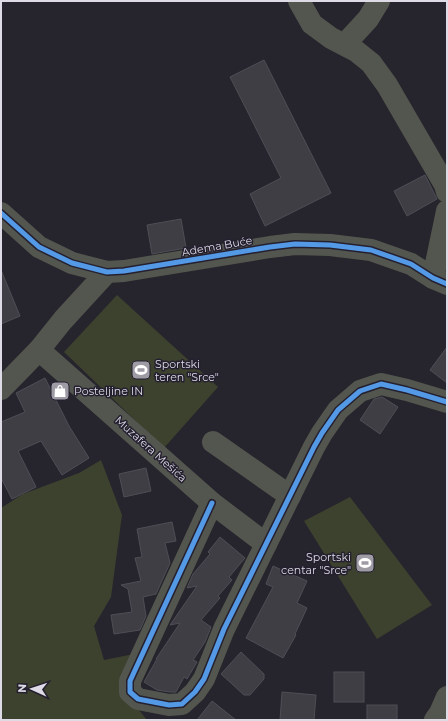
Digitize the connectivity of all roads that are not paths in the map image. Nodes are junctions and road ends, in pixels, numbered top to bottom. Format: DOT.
graph roads {
  1 [pos="298,1"];
  2 [pos="379,1"];
  3 [pos="346,44"];
  4 [pos="447,192"];
  5 [pos="447,211"];
  6 [pos="1,213"];
  7 [pos="107,272"];
  8 [pos="440,281"];
  9 [pos="39,350"];
  10 [pos="1,389"];
  11 [pos="447,402"];
  12 [pos="213,442"];
  13 [pos="290,496"];
  14 [pos="212,503"];
  15 [pos="266,544"];
  16 [pos="447,697"];
  17 [pos="169,705"];
  18 [pos="184,720"];
  19 [pos="435,720"];
  1 -- 3 [label="street"];
  2 -- 3 [label="street"];
  3 -- 4 [label="street"];
  5 -- 8 [label="street"];
  6 -- 7 [label="street, Adema Buće"];
  7 -- 8 [label="street, Adema Buće"];
  7 -- 9 [label="street"];
  9 -- 10 [label="street"];
  9 -- 14 [label="street, Muzafera Mešića"];
  11 -- 13 [label="street"];
  12 -- 13 [label="street"];
  13 -- 15 [label="street"];
  14 -- 15 [label="street, Muzafera Mešića"];
  14 -- 17 [label="street"];
  15 -- 17 [label="street"];
  16 -- 19 [label="street"];
  17 -- 18 [label="street"];
}
